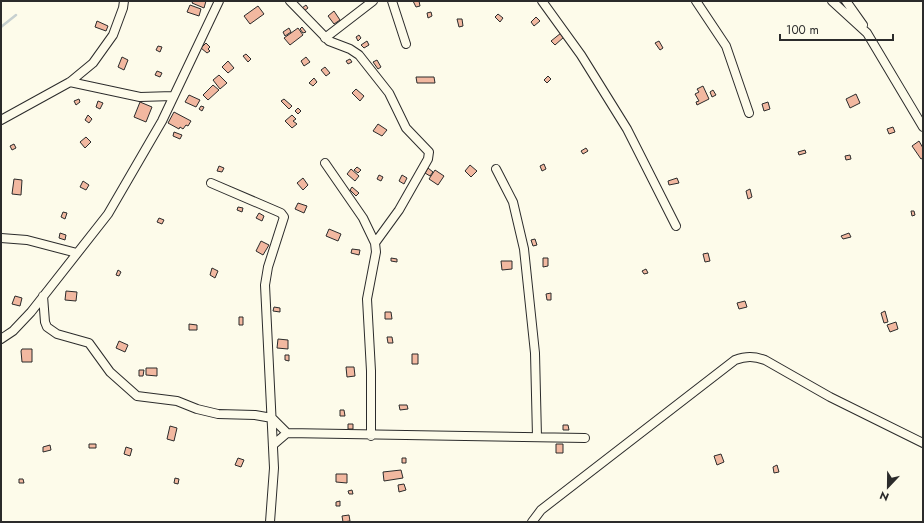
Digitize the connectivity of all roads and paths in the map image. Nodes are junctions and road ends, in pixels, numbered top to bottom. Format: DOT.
graph roads {
  1 [pos="124,1"];
  2 [pos="219,1"];
  3 [pos="290,1"];
  4 [pos="373,1"];
  5 [pos="392,1"];
  6 [pos="542,1"];
  7 [pos="696,1"];
  8 [pos="832,1"];
  9 [pos="846,1"];
  10 [pos="364,4"];
  11 [pos="867,33"];
  12 [pos="325,38"];
  13 [pos="406,44"];
  14 [pos="70,82"];
  15 [pos="173,96"];
  16 [pos="749,113"];
  17 [pos="1,120"];
  18 [pos="923,127"];
  19 [pos="325,163"];
  20 [pos="496,169"];
  21 [pos="211,183"];
  22 [pos="676,226"];
  23 [pos="1,238"];
  24 [pos="374,243"];
  25 [pos="77,253"];
  26 [pos="44,296"];
  27 [pos="1,339"];
  28 [pos="272,418"];
  29 [pos="287,433"];
  30 [pos="371,436"];
  31 [pos="537,437"];
  32 [pos="585,438"];
  33 [pos="923,443"];
  34 [pos="273,445"];
  35 [pos="270,522"];
  36 [pos="532,522"];
  1 -- 14 [label="street"];
  2 -- 15 [label="street"];
  3 -- 12 [label="street"];
  4 -- 10 [label="street"];
  5 -- 13 [label="street"];
  6 -- 22 [label="street"];
  7 -- 16 [label="street"];
  8 -- 11 [label="street"];
  9 -- 11 [label="street"];
  10 -- 12 [label="street"];
  11 -- 18 [label="street"];
  12 -- 24 [label="street"];
  14 -- 15 [label="street"];
  14 -- 17 [label="street"];
  15 -- 25 [label="street"];
  19 -- 24 [label="street"];
  20 -- 31 [label="street"];
  21 -- 28 [label="street"];
  23 -- 25 [label="street"];
  24 -- 30 [label="street"];
  25 -- 26 [label="street"];
  26 -- 27 [label="street"];
  26 -- 28 [label="street"];
  28 -- 29 [label="street"];
  28 -- 34 [label="street"];
  29 -- 30 [label="street"];
  29 -- 34 [label="street"];
  30 -- 31 [label="street"];
  31 -- 32 [label="street"];
  33 -- 36 [label="street"];
  34 -- 35 [label="street"];
}
